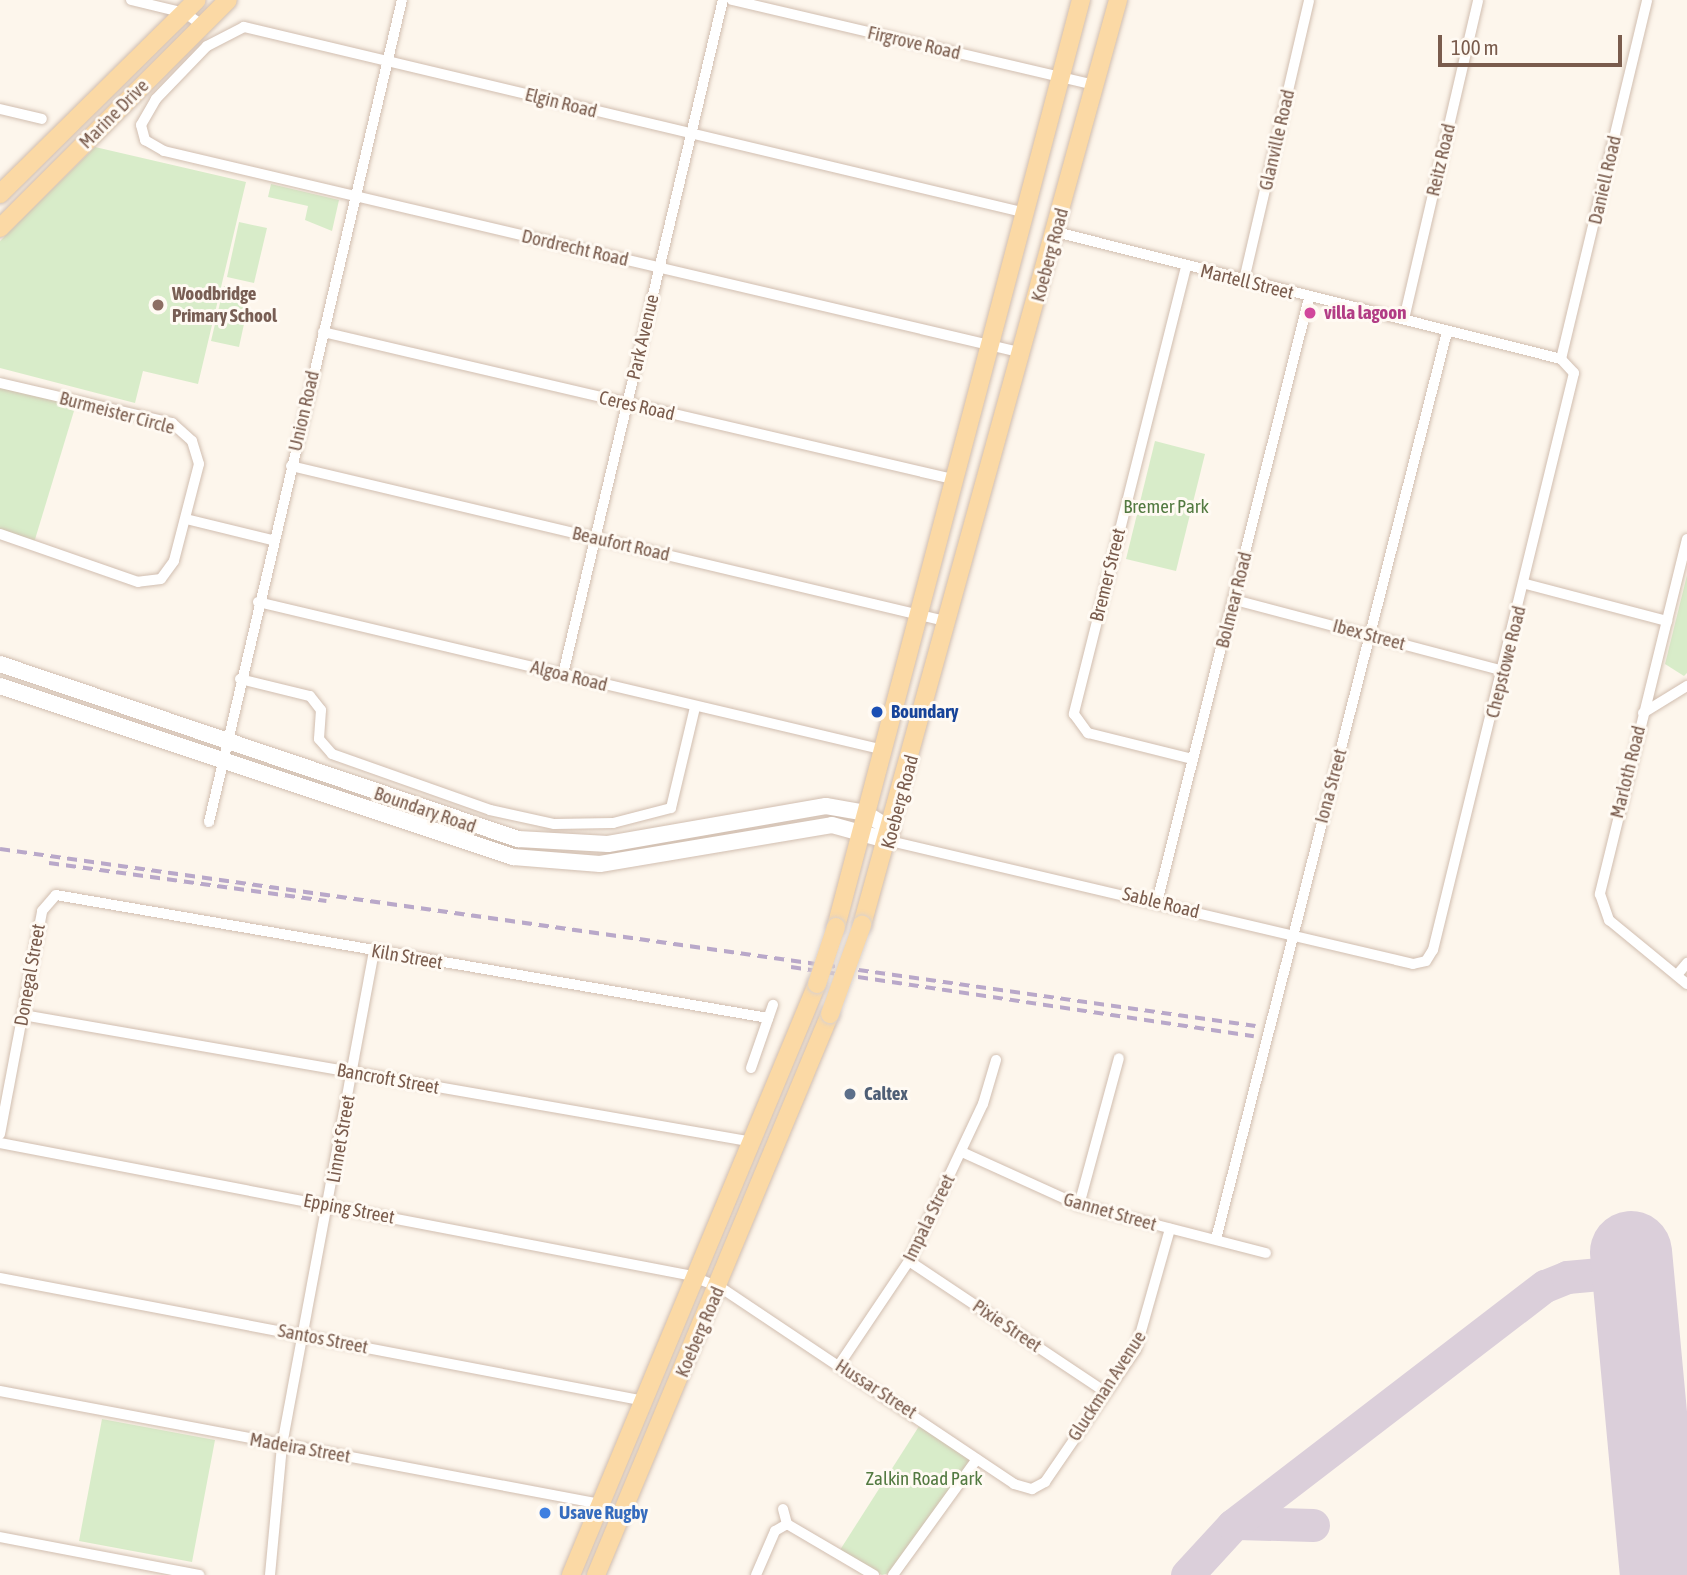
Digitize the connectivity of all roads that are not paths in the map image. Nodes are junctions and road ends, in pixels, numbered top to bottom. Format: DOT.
graph roads {
  1 [pos="131,0"];
  2 [pos="228,0"];
  3 [pos="402,0"];
  4 [pos="723,0"];
  5 [pos="732,0"];
  6 [pos="1081,0"];
  7 [pos="1118,0"];
  8 [pos="1309,0"];
  9 [pos="1478,0"];
  10 [pos="1647,0"];
  11 [pos="191,7"];
  12 [pos="202,25"];
  13 [pos="387,61"];
  14 [pos="1060,77"];
  15 [pos="1095,85"];
  16 [pos="0,109"];
  17 [pos="42,119"];
  18 [pos="141,125"];
  19 [pos="691,134"];
  20 [pos="0,194"];
  21 [pos="355,195"];
  22 [pos="1023,212"];
  23 [pos="0,228"];
  24 [pos="1056,232"];
  25 [pos="1186,267"];
  26 [pos="659,268"];
  27 [pos="1244,280"];
  28 [pos="1309,298"];
  29 [pos="1404,319"];
  30 [pos="323,332"];
  31 [pos="1447,332"];
  32 [pos="986,345"];
  33 [pos="1023,353"];
  34 [pos="1561,359"];
  35 [pos="0,383"];
  36 [pos="628,404"];
  37 [pos="291,466"];
  38 [pos="952,480"];
  39 [pos="186,519"];
  40 [pos="0,534"];
  41 [pos="594,538"];
  42 [pos="272,540"];
  43 [pos="1687,540"];
  44 [pos="1526,584"];
  45 [pos="1235,600"];
  46 [pos="258,602"];
  47 [pos="915,613"];
  48 [pos="1667,621"];
  49 [pos="950,622"];
  50 [pos="1370,635"];
  51 [pos="0,664"];
  52 [pos="1503,671"];
  53 [pos="562,674"];
  54 [pos="240,678"];
  55 [pos="0,686"];
  56 [pos="1687,686"];
  57 [pos="695,707"];
  58 [pos="1643,713"];
  59 [pos="225,742"];
  60 [pos="880,749"];
  61 [pos="1192,760"];
  62 [pos="220,761"];
  63 [pos="209,822"];
  64 [pos="863,822"];
  65 [pos="895,837"];
  66 [pos="47,898"];
  67 [pos="1157,902"];
  68 [pos="1292,936"];
  69 [pos="374,951"];
  70 [pos="1687,963"];
  71 [pos="1419,964"];
  72 [pos="1677,975"];
  73 [pos="1687,984"];
  74 [pos="773,1005"];
  75 [pos="23,1015"];
  76 [pos="768,1018"];
  77 [pos="1119,1058"];
  78 [pos="996,1060"];
  79 [pos="751,1068"];
  80 [pos="353,1072"];
  81 [pos="0,1134"];
  82 [pos="754,1142"];
  83 [pos="0,1143"];
  84 [pos="962,1152"];
  85 [pos="329,1205"];
  86 [pos="1079,1205"];
  87 [pos="1170,1229"];
  88 [pos="1216,1239"];
  89 [pos="1266,1253"];
  90 [pos="909,1261"];
  91 [pos="0,1278"];
  92 [pos="698,1278"];
  93 [pos="720,1287"];
  94 [pos="304,1335"];
  95 [pos="839,1365"];
  96 [pos="0,1391"];
  97 [pos="1104,1391"];
  98 [pos="645,1401"];
  99 [pos="282,1445"];
  100 [pos="977,1459"];
  101 [pos="1032,1489"];
  102 [pos="601,1504"];
  103 [pos="783,1509"];
  104 [pos="788,1524"];
  105 [pos="0,1537"];
  106 [pos="199,1575"];
  107 [pos="270,1575"];
  108 [pos="571,1575"];
  109 [pos="596,1575"];
  110 [pos="756,1575"];
  111 [pos="874,1575"];
  112 [pos="893,1575"];
  1 -- 11 [label="street"];
  2 -- 12 [label="main road, Marine Drive"];
  3 -- 13 [label="street, Union Road"];
  4 -- 19 [label="street, Park Avenue"];
  5 -- 14 [label="street, Firgrove Road"];
  6 -- 14 [label="main road, Koeberg Road"];
  7 -- 15 [label="main road, Koeberg Road"];
  8 -- 27 [label="street, Glanville Road"];
  9 -- 29 [label="street, Reitz Road"];
  10 -- 34 [label="street, Daniell Road"];
  11 -- 12 [label="street"];
  11 -- 20 [label="main road, Marine Drive"];
  12 -- 23 [label="main road, Marine Drive"];
  13 -- 18 [label="street, Elgin Road"];
  13 -- 19 [label="street, Elgin Road"];
  13 -- 21 [label="street, Union Road"];
  14 -- 15 [label="street, Firgrove Road"];
  14 -- 22 [label="main road, Koeberg Road"];
  15 -- 24 [label="main road, Koeberg Road"];
  16 -- 17 [label="street"];
  18 -- 21 [label="street, Dordrecht Road"];
  19 -- 22 [label="street, Elgin Road"];
  19 -- 26 [label="street, Park Avenue"];
  21 -- 26 [label="street, Dordrecht Road"];
  21 -- 30 [label="street, Union Road"];
  22 -- 32 [label="main road, Koeberg Road"];
  24 -- 25 [label="street, Martell Street"];
  24 -- 33 [label="main road, Koeberg Road"];
  25 -- 27 [label="street, Martell Street"];
  25 -- 61 [label="street, Bremer Street"];
  26 -- 32 [label="street, Dordrecht Road"];
  26 -- 36 [label="street, Park Avenue"];
  27 -- 28 [label="street, Martell Street"];
  28 -- 29 [label="street, Martell Street"];
  28 -- 45 [label="street, Bolmear Road"];
  29 -- 31 [label="street, Martell Street"];
  30 -- 36 [label="street, Ceres Road"];
  30 -- 37 [label="street, Union Road"];
  31 -- 34 [label="street, Martell Street"];
  31 -- 50 [label="street, Iona Street"];
  32 -- 33 [label="street, Dordrecht Road"];
  32 -- 38 [label="main road, Koeberg Road"];
  33 -- 49 [label="main road, Koeberg Road"];
  34 -- 44 [label="street, Chepstowe Road"];
  35 -- 39 [label="street, Burmeister Circle"];
  36 -- 38 [label="street, Ceres Road"];
  36 -- 41 [label="street, Park Avenue"];
  37 -- 41 [label="street, Beaufort Road"];
  37 -- 42 [label="street, Union Road"];
  38 -- 47 [label="main road, Koeberg Road"];
  39 -- 40 [label="street, Burmeister Circle"];
  39 -- 42 [label="street"];
  41 -- 47 [label="street, Beaufort Road"];
  41 -- 53 [label="street, Park Avenue"];
  42 -- 46 [label="street, Union Road"];
  43 -- 48 [label="street, Marloth Road"];
  44 -- 48 [label="street"];
  44 -- 52 [label="street, Chepstowe Road"];
  45 -- 50 [label="street, Ibex Street"];
  45 -- 61 [label="street, Bolmear Road"];
  46 -- 53 [label="street, Algoa Road"];
  46 -- 54 [label="street, Union Road"];
  47 -- 49 [label="street, Beaufort Road"];
  47 -- 60 [label="main road, Koeberg Road"];
  48 -- 58 [label="street, Marloth Road"];
  49 -- 65 [label="main road, Koeberg Road"];
  50 -- 52 [label="street, Ibex Street"];
  50 -- 68 [label="street, Iona Street"];
  51 -- 59 [label="main road, Boundary Road"];
  52 -- 71 [label="street, Chepstowe Road"];
  53 -- 57 [label="street, Algoa Road"];
  54 -- 57 [label="street"];
  54 -- 59 [label="street, Union Road"];
  55 -- 62 [label="main road, Boundary Road"];
  56 -- 58 [label="street"];
  57 -- 60 [label="street, Algoa Road"];
  58 -- 72 [label="street, Marloth Road"];
  59 -- 62 [label="street, Union Road"];
  59 -- 64 [label="main road, Boundary Road"];
  60 -- 64 [label="main road, Koeberg Road"];
  61 -- 67 [label="street, Bolmear Road"];
  62 -- 63 [label="street, Union Road"];
  62 -- 64 [label="main road, Boundary Road"];
  64 -- 65 [label="main road"];
  64 -- 82 [label="main road, Koeberg Road, bridge"];
  65 -- 67 [label="street, Sable Road"];
  65 -- 93 [label="main road, Koeberg Road, bridge"];
  66 -- 69 [label="street, Kiln Street"];
  66 -- 75 [label="street, Donegal Street"];
  67 -- 68 [label="street, Sable Road"];
  68 -- 71 [label="street, Sable Road"];
  68 -- 88 [label="street, Iona Street"];
  69 -- 76 [label="street, Kiln Street"];
  69 -- 80 [label="street, Linnet Street"];
  70 -- 72 [label="street"];
  72 -- 73 [label="street"];
  74 -- 76 [label="street"];
  75 -- 80 [label="street, Bancroft Street"];
  75 -- 81 [label="street, Donegal Street"];
  76 -- 79 [label="street"];
  77 -- 86 [label="street"];
  78 -- 84 [label="street, Impala Street"];
  80 -- 82 [label="street, Bancroft Street"];
  80 -- 85 [label="street, Linnet Street"];
  82 -- 92 [label="main road, Koeberg Road"];
  83 -- 85 [label="street, Epping Street"];
  84 -- 86 [label="street, Gannet Street"];
  84 -- 90 [label="street, Impala Street"];
  85 -- 92 [label="street, Epping Street"];
  85 -- 94 [label="street, Linnet Street"];
  86 -- 87 [label="street, Gannet Street"];
  87 -- 88 [label="street, Gannet Street"];
  87 -- 97 [label="street, Gluckman Avenue"];
  88 -- 89 [label="street, Gannet Street"];
  90 -- 95 [label="street, Impala Street"];
  90 -- 97 [label="street, Pixie Street"];
  91 -- 94 [label="street, Santos Street"];
  92 -- 93 [label="street, Epping Street"];
  92 -- 98 [label="main road, Koeberg Road"];
  93 -- 95 [label="street, Hussar Street"];
  93 -- 109 [label="main road, Koeberg Road"];
  94 -- 98 [label="street, Santos Street"];
  94 -- 99 [label="street, Linnet Street"];
  95 -- 100 [label="street, Hussar Street"];
  96 -- 99 [label="street, Madeira Street"];
  97 -- 101 [label="street, Gluckman Avenue"];
  98 -- 102 [label="main road, Koeberg Road"];
  99 -- 102 [label="street, Madeira Street"];
  99 -- 107 [label="street, Linnet Street"];
  100 -- 101 [label="street, Hussar Street"];
  100 -- 112 [label="street"];
  102 -- 108 [label="main road, Koeberg Road"];
  103 -- 104 [label="street"];
  104 -- 110 [label="street"];
  104 -- 111 [label="street"];
  105 -- 106 [label="street"];
}
